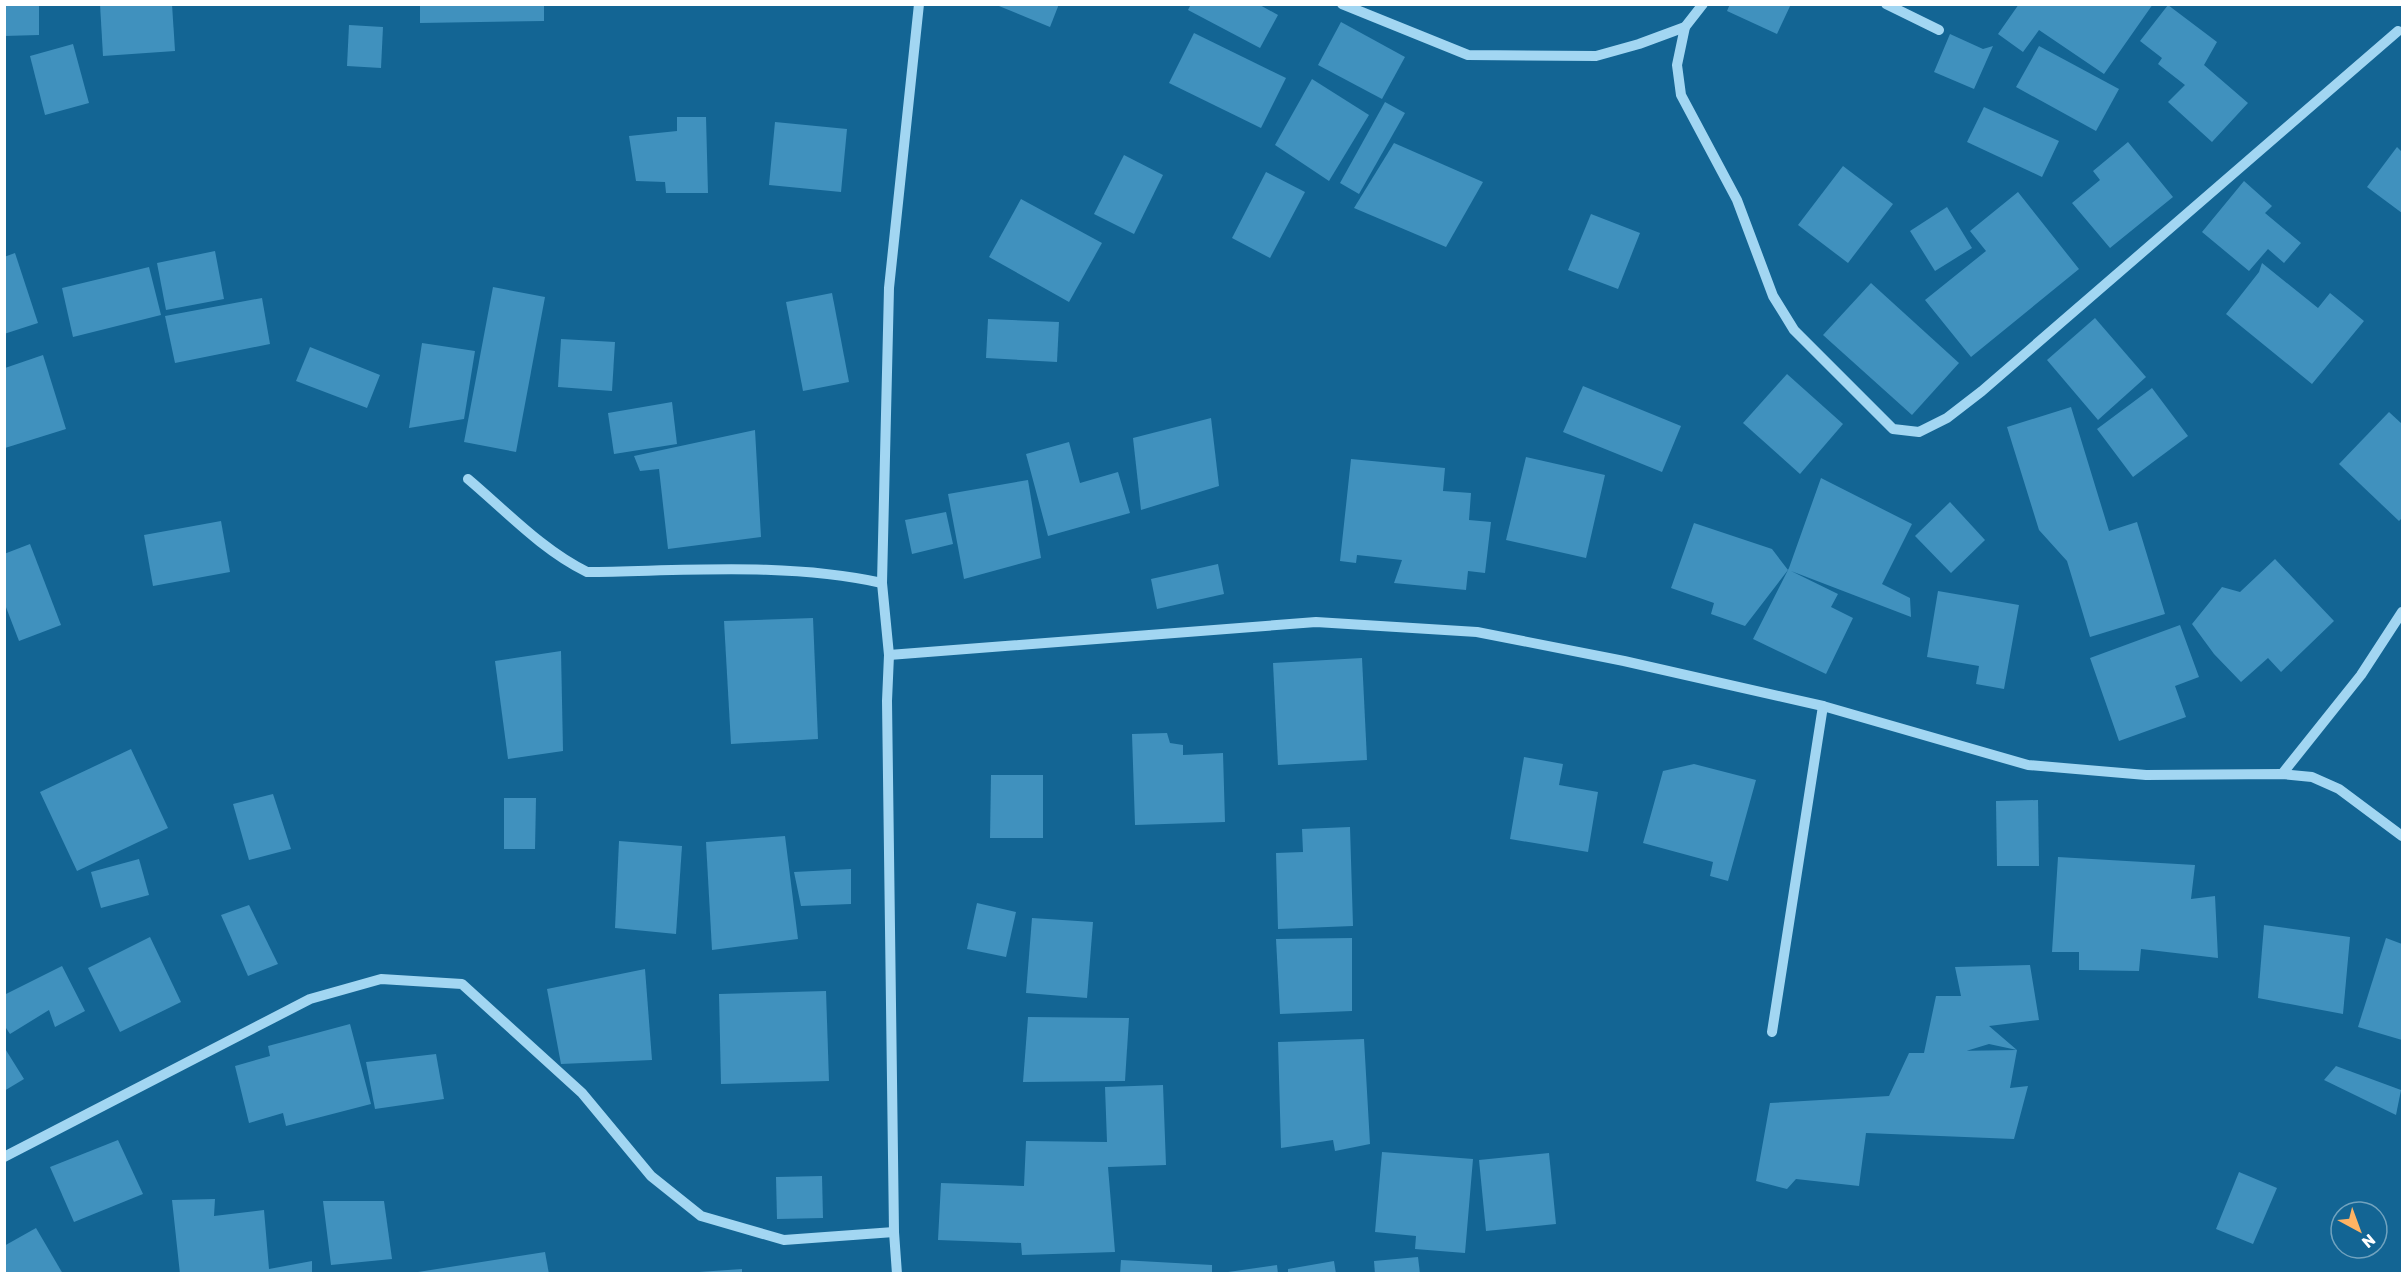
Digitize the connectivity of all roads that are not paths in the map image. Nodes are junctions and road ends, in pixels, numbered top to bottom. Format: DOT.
graph roads {
  1 [pos="919,4"];
  2 [pos="1342,4"];
  3 [pos="1703,4"];
  4 [pos="1886,4"];
  5 [pos="1685,27"];
  6 [pos="1939,30"];
  7 [pos="2398,31"];
  8 [pos="468,478"];
  9 [pos="882,583"];
  10 [pos="2403,612"];
  11 [pos="889,655"];
  12 [pos="1823,706"];
  13 [pos="2282,774"];
  14 [pos="2403,836"];
  15 [pos="1772,1032"];
  16 [pos="4,1157"];
  17 [pos="894,1232"];
  18 [pos="897,1274"];
  1 -- 9 [label="street"];
  2 -- 5 [label="street"];
  3 -- 5 [label="street"];
  4 -- 6 [label="street"];
  5 -- 7 [label="street"];
  8 -- 9 [label="street"];
  9 -- 11 [label="street"];
  10 -- 13 [label="street"];
  11 -- 12 [label="street"];
  11 -- 17 [label="street"];
  12 -- 13 [label="street"];
  12 -- 15 [label="street"];
  13 -- 14 [label="street"];
  16 -- 17 [label="street"];
  17 -- 18 [label="street"];
}
